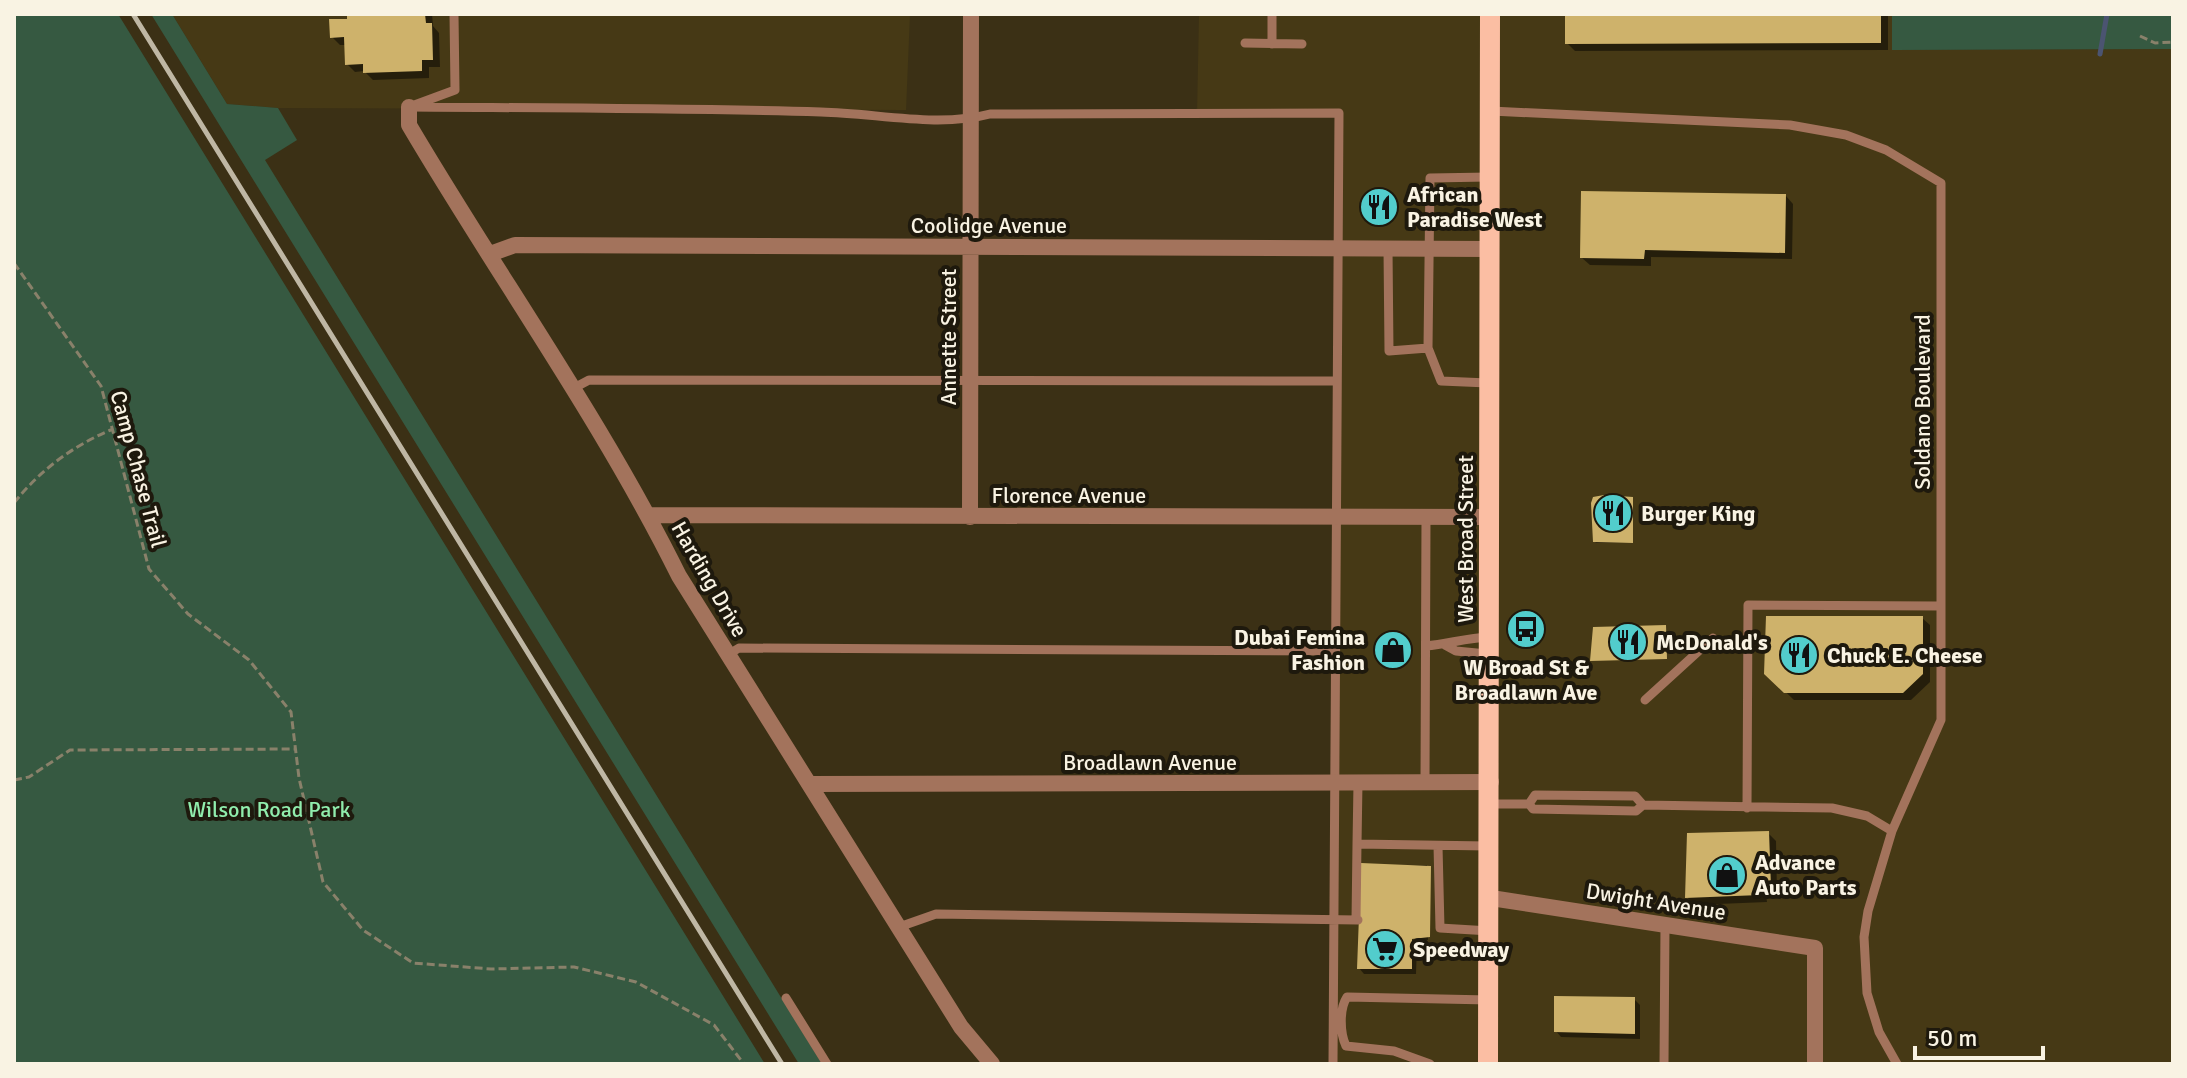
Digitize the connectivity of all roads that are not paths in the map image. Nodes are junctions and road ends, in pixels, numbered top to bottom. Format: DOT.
graph roads {
  1 [pos="454,14"];
  2 [pos="971,14"];
  3 [pos="1272,14"];
  4 [pos="1490,14"];
  5 [pos="1245,43"];
  6 [pos="1272,44"];
  7 [pos="1302,44"];
  8 [pos="409,107"];
  9 [pos="1489,111"];
  10 [pos="970,119"];
  11 [pos="1489,177"];
  12 [pos="970,247"];
  13 [pos="1337,248"];
  14 [pos="1388,249"];
  15 [pos="1428,249"];
  16 [pos="1489,249"];
  17 [pos="490,254"];
  18 [pos="1428,348"];
  19 [pos="970,381"];
  20 [pos="1335,381"];
  21 [pos="1488,383"];
  22 [pos="574,388"];
  23 [pos="649,515"];
  24 [pos="970,517"];
  25 [pos="1334,517"];
  26 [pos="1426,517"];
  27 [pos="1489,517"];
  28 [pos="1940,606"];
  29 [pos="1713,638"];
  30 [pos="1445,645"];
  31 [pos="1489,645"];
  32 [pos="1426,646"];
  33 [pos="1334,651"];
  34 [pos="729,654"];
  35 [pos="1645,700"];
  36 [pos="1425,782"];
  37 [pos="1491,782"];
  38 [pos="1334,783"];
  39 [pos="1358,783"];
  40 [pos="810,784"];
  41 [pos="1490,804"];
  42 [pos="1747,808"];
  43 [pos="1892,831"];
  44 [pos="1357,844"];
  45 [pos="1438,846"];
  46 [pos="1491,846"];
  47 [pos="1491,898"];
  48 [pos="1334,919"];
  49 [pos="1665,925"];
  50 [pos="899,927"];
  51 [pos="1490,931"];
  52 [pos="786,998"];
  53 [pos="1489,1000"];
  54 [pos="827,1064"];
  55 [pos="992,1064"];
  56 [pos="1333,1064"];
  57 [pos="1430,1064"];
  58 [pos="1488,1064"];
  59 [pos="1664,1064"];
  60 [pos="1815,1064"];
  61 [pos="1897,1064"];
  1 -- 8 [label="lane"];
  2 -- 10 [label="street, Annette Street"];
  3 -- 6 [label="lane"];
  4 -- 9 [label="main road, West Broad Street"];
  5 -- 6 [label="lane"];
  6 -- 7 [label="lane"];
  8 -- 10 [label="lane"];
  8 -- 17 [label="street, Harding Drive"];
  9 -- 11 [label="main road, West Broad Street"];
  9 -- 28 [label="lane, Soldano Boulevard"];
  10 -- 12 [label="street, Annette Street"];
  10 -- 13 [label="lane"];
  11 -- 15 [label="lane"];
  11 -- 16 [label="main road, West Broad Street"];
  12 -- 13 [label="street, Coolidge Avenue"];
  12 -- 17 [label="street, Coolidge Avenue"];
  12 -- 19 [label="street, Annette Street"];
  13 -- 14 [label="street, Coolidge Avenue"];
  13 -- 20 [label="lane"];
  14 -- 15 [label="street, Coolidge Avenue"];
  14 -- 18 [label="lane"];
  15 -- 16 [label="street, Coolidge Avenue"];
  15 -- 18 [label="lane"];
  16 -- 21 [label="main road, West Broad Street"];
  17 -- 22 [label="street, Harding Drive"];
  18 -- 21 [label="lane"];
  19 -- 20 [label="lane"];
  19 -- 22 [label="lane"];
  19 -- 24 [label="street, Annette Street"];
  20 -- 25 [label="lane"];
  21 -- 27 [label="main road, West Broad Street"];
  22 -- 23 [label="street, Harding Drive"];
  23 -- 24 [label="street, Florence Avenue"];
  23 -- 34 [label="street, Harding Drive"];
  24 -- 25 [label="street, Florence Avenue"];
  25 -- 26 [label="street, Florence Avenue"];
  25 -- 33 [label="lane"];
  26 -- 27 [label="street, Florence Avenue"];
  26 -- 32 [label="lane"];
  27 -- 31 [label="main road, West Broad Street"];
  28 -- 42 [label="lane"];
  28 -- 43 [label="lane, Soldano Boulevard"];
  29 -- 35 [label="lane"];
  30 -- 31 [label="lane"];
  30 -- 31 [label="lane"];
  30 -- 32 [label="lane"];
  31 -- 37 [label="main road, West Broad Street"];
  32 -- 36 [label="lane"];
  33 -- 34 [label="lane"];
  33 -- 38 [label="lane"];
  34 -- 40 [label="street, Harding Drive"];
  36 -- 37 [label="street, Broadlawn Avenue"];
  36 -- 39 [label="street, Broadlawn Avenue"];
  37 -- 41 [label="main road, West Broad Street"];
  38 -- 39 [label="street, Broadlawn Avenue"];
  38 -- 40 [label="street, Broadlawn Avenue"];
  38 -- 48 [label="lane"];
  39 -- 44 [label="lane"];
  40 -- 50 [label="street, Harding Drive"];
  41 -- 42 [label="lane"];
  41 -- 46 [label="main road, West Broad Street"];
  42 -- 43 [label="lane"];
  43 -- 61 [label="lane, Soldano Boulevard"];
  44 -- 45 [label="lane"];
  44 -- 48 [label="lane"];
  45 -- 46 [label="lane"];
  45 -- 51 [label="lane"];
  46 -- 47 [label="main road, West Broad Street"];
  47 -- 49 [label="street, Dwight Avenue"];
  47 -- 51 [label="main road, West Broad Street"];
  48 -- 50 [label="lane"];
  48 -- 56 [label="lane"];
  49 -- 59 [label="lane"];
  49 -- 60 [label="street, Dwight Avenue"];
  50 -- 55 [label="street, Harding Drive"];
  51 -- 53 [label="main road, West Broad Street"];
  52 -- 54 [label="lane"];
  53 -- 57 [label="lane"];
  53 -- 58 [label="main road, West Broad Street"];
}
